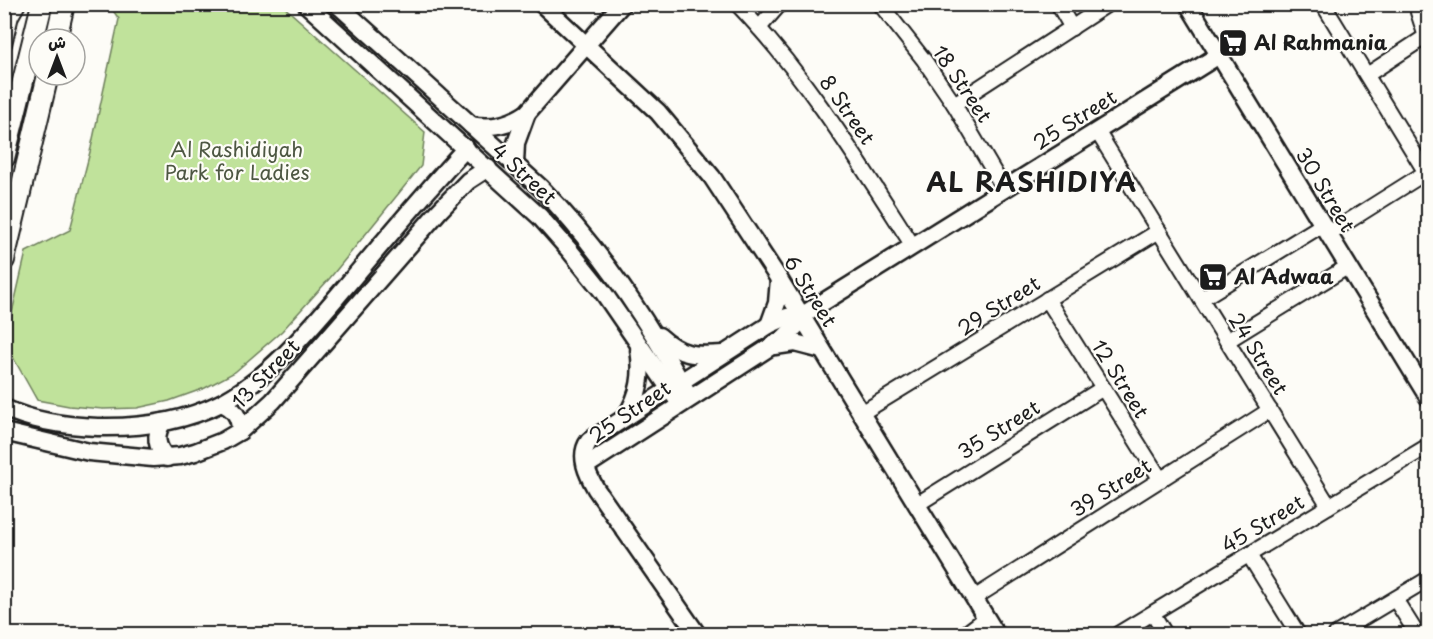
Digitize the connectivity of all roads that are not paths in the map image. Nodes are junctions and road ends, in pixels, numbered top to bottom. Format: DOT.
graph roads {
  1 [pos="42,4"];
  2 [pos="64,4"];
  3 [pos="306,4"];
  4 [pos="337,4"];
  5 [pos="542,4"];
  6 [pos="622,4"];
  7 [pos="737,4"];
  8 [pos="780,4"];
  9 [pos="880,4"];
  10 [pos="1058,4"];
  11 [pos="1108,4"];
  12 [pos="1188,4"];
  13 [pos="1323,4"];
  14 [pos="1419,4"];
  15 [pos="12,8"];
  16 [pos="59,27"];
  17 [pos="759,28"];
  18 [pos="1072,28"];
  19 [pos="1427,36"];
  20 [pos="4,44"];
  21 [pos="586,45"];
  22 [pos="1219,55"];
  23 [pos="1366,75"];
  24 [pos="45,87"];
  25 [pos="954,104"];
  26 [pos="527,113"];
  27 [pos="471,125"];
  28 [pos="1097,131"];
  29 [pos="466,148"];
  30 [pos="4,158"];
  31 [pos="515,164"];
  32 [pos="488,168"];
  33 [pos="1428,173"];
  34 [pos="1004,189"];
  35 [pos="1325,230"];
  36 [pos="1159,231"];
  37 [pos="913,246"];
  38 [pos="4,260"];
  39 [pos="1347,267"];
  40 [pos="778,279"];
  41 [pos="1047,299"];
  42 [pos="1201,299"];
  43 [pos="801,316"];
  44 [pos="769,325"];
  45 [pos="652,330"];
  46 [pos="635,337"];
  47 [pos="1227,341"];
  48 [pos="768,348"];
  49 [pos="822,350"];
  50 [pos="724,354"];
  51 [pos="676,386"];
  52 [pos="1103,388"];
  53 [pos="1428,398"];
  54 [pos="685,401"];
  55 [pos="221,403"];
  56 [pos="4,408"];
  57 [pos="1270,410"];
  58 [pos="860,414"];
  59 [pos="624,419"];
  60 [pos="163,422"];
  61 [pos="240,431"];
  62 [pos="4,432"];
  63 [pos="1428,446"];
  64 [pos="167,458"];
  65 [pos="585,466"];
  66 [pos="1161,480"];
  67 [pos="916,505"];
  68 [pos="1329,506"];
  69 [pos="1249,555"];
  70 [pos="1428,579"];
  71 [pos="974,598"];
  72 [pos="1395,599"];
  73 [pos="1153,614"];
  74 [pos="986,618"];
  75 [pos="697,634"];
  76 [pos="964,634"];
  77 [pos="996,634"];
  78 [pos="1118,634"];
  79 [pos="1165,634"];
  80 [pos="1298,634"];
  81 [pos="1336,634"];
  82 [pos="1417,634"];
  1 -- 30 [label="main road"];
  2 -- 16 [label="main road"];
  3 -- 29 [label="street, 4 Street"];
  4 -- 27 [label="street, 4 Street"];
  5 -- 21 [label="street, 6 Street"];
  6 -- 21 [label="street"];
  7 -- 17 [label="street, 8 Street"];
  8 -- 17 [label="street"];
  9 -- 25 [label="street, 18 Street"];
  10 -- 18 [label="street"];
  11 -- 18 [label="street"];
  12 -- 22 [label="street, 30 Street"];
  13 -- 23 [label="street"];
  14 -- 19 [label="street"];
  15 -- 20 [label="street"];
  17 -- 37 [label="street, 8 Street"];
  18 -- 25 [label="street"];
  19 -- 23 [label="street"];
  21 -- 26 [label="street"];
  21 -- 40 [label="street, 6 Street"];
  22 -- 28 [label="street, 25 Street"];
  22 -- 35 [label="street, 30 Street"];
  23 -- 33 [label="street"];
  24 -- 38 [label="main road"];
  25 -- 34 [label="street, 18 Street"];
  26 -- 27 [label="street"];
  26 -- 31 [label="street"];
  27 -- 31 [label="street, 4 Street"];
  28 -- 34 [label="street, 25 Street"];
  28 -- 36 [label="street, 24 Street"];
  29 -- 32 [label="street, 4 Street"];
  29 -- 55 [label="street, 13 Street"];
  31 -- 45 [label="street, 4 Street"];
  32 -- 46 [label="street, 4 Street"];
  32 -- 61 [label="street, 13 Street"];
  33 -- 35 [label="street"];
  34 -- 37 [label="street, 25 Street"];
  35 -- 39 [label="street, 30 Street"];
  35 -- 42 [label="street"];
  36 -- 41 [label="street, 29 Street"];
  36 -- 42 [label="street, 24 Street"];
  37 -- 43 [label="street, 25 Street"];
  39 -- 47 [label="street"];
  39 -- 53 [label="street, 30 Street"];
  40 -- 43 [label="street, 6 Street"];
  40 -- 44 [label="street"];
  41 -- 52 [label="street, 12 Street"];
  41 -- 58 [label="street, 29 Street"];
  42 -- 47 [label="street, 24 Street"];
  43 -- 44 [label="street, 25 Street"];
  43 -- 48 [label="street, 25 Street"];
  43 -- 49 [label="street, 6 Street"];
  44 -- 50 [label="street, 25 Street"];
  45 -- 50 [label="street"];
  45 -- 51 [label="street, 4 Street"];
  46 -- 51 [label="street, 4 Street"];
  46 -- 59 [label="street"];
  47 -- 57 [label="street, 24 Street"];
  48 -- 49 [label="street"];
  48 -- 54 [label="street, 25 Street"];
  49 -- 58 [label="street, 6 Street"];
  50 -- 51 [label="street, 25 Street"];
  51 -- 54 [label="street, 4 Street"];
  51 -- 59 [label="street, 25 Street"];
  52 -- 66 [label="street, 12 Street"];
  52 -- 67 [label="street, 35 Street"];
  54 -- 65 [label="street, 25 Street"];
  55 -- 60 [label="street, 13 Street"];
  55 -- 61 [label="street"];
  56 -- 60 [label="street, 13 Street"];
  57 -- 66 [label="street, 39 Street"];
  57 -- 68 [label="street, 24 Street"];
  58 -- 67 [label="street, 6 Street"];
  59 -- 65 [label="street, 25 Street"];
  60 -- 64 [label="street"];
  61 -- 64 [label="street, 13 Street"];
  62 -- 64 [label="street, 13 Street"];
  63 -- 68 [label="street, 45 Street"];
  65 -- 75 [label="street"];
  66 -- 71 [label="street, 39 Street"];
  67 -- 71 [label="street, 6 Street"];
  68 -- 69 [label="street, 45 Street"];
  69 -- 73 [label="street, 45 Street"];
  69 -- 80 [label="street"];
  70 -- 72 [label="street"];
  71 -- 74 [label="street, 6 Street"];
  72 -- 81 [label="street"];
  72 -- 82 [label="street"];
  73 -- 78 [label="street, 45 Street"];
  73 -- 79 [label="street"];
  74 -- 76 [label="street"];
  74 -- 77 [label="street, 6 Street"];
}
